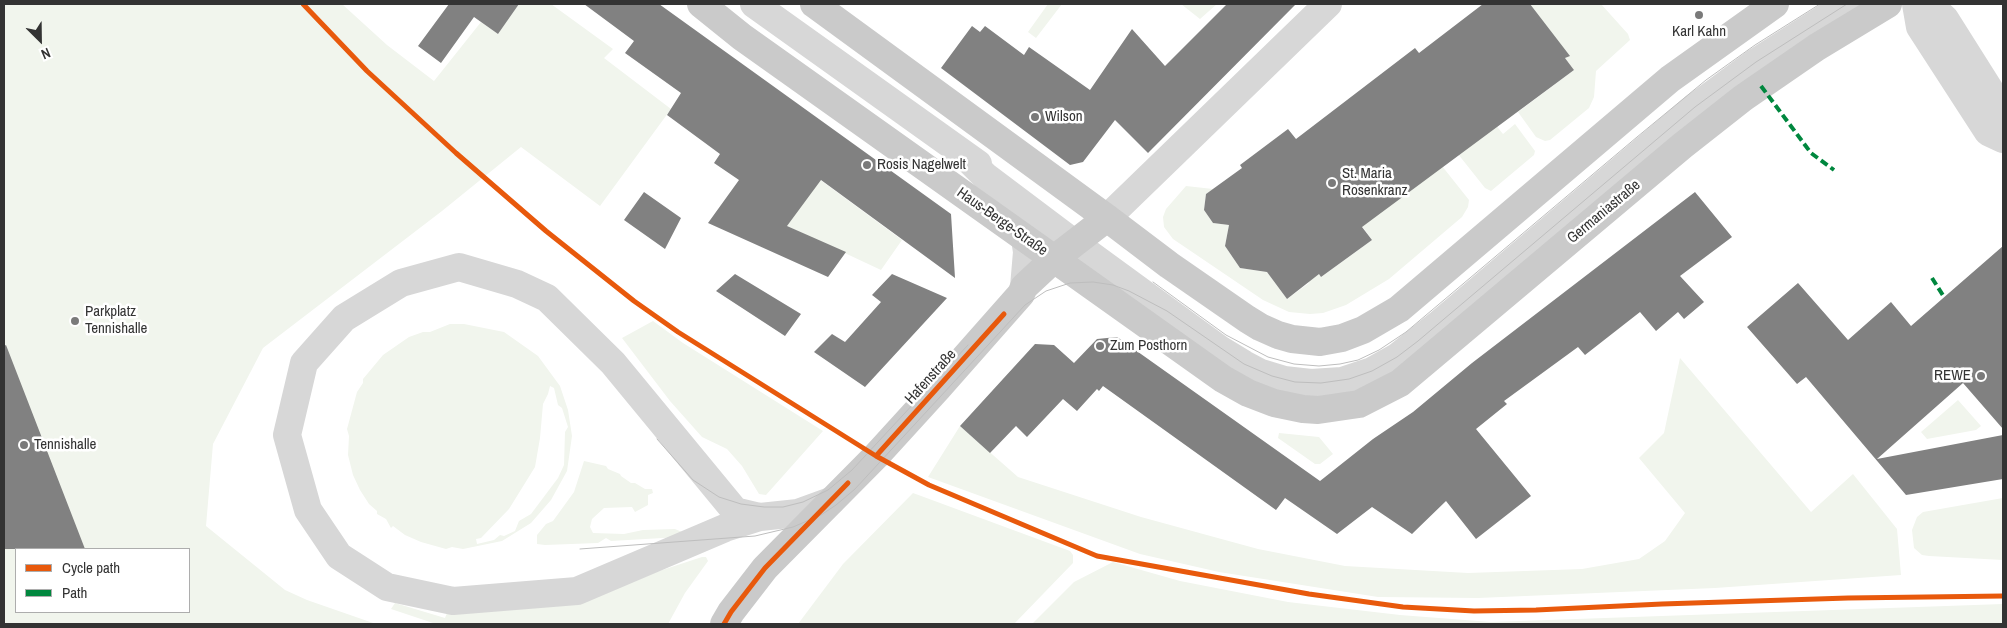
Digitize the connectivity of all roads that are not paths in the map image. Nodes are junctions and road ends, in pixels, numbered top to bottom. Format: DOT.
graph roads {
  1 [pos="701,4"];
  2 [pos="754,4"];
  3 [pos="814,4"];
  4 [pos="1328,4"];
  5 [pos="1775,4"];
  6 [pos="1820,4"];
  7 [pos="1847,4"];
  8 [pos="1888,4"];
  9 [pos="1916,4"];
  10 [pos="1928,4"];
  11 [pos="2003,111"];
  12 [pos="2003,139"];
  13 [pos="963,154"];
  14 [pos="1015,198"];
  15 [pos="1107,218"];
  16 [pos="1021,236"];
  17 [pos="1071,246"];
  18 [pos="1024,287"];
  19 [pos="1004,314"];
  20 [pos="1318,410"];
  21 [pos="831,501"];
  22 [pos="760,517"];
  23 [pos="724,624"];
  1 -- 16 [label="main road, Haus-Berge-Straße"];
  2 -- 13 [label="street"];
  3 -- 15 [label="main road"];
  4 -- 15 [label="street"];
  5 -- 15 [label="main road"];
  6 -- 17 [label="street"];
  7 -- 17 [label="street"];
  8 -- 20 [label="main road, Germaniastraße"];
  9 -- 12 [label="street"];
  10 -- 11 [label="street"];
  13 -- 14 [label="street"];
  13 -- 16 [label="street"];
  13 -- 17 [label="street"];
  14 -- 16 [label="street"];
  14 -- 17 [label="street"];
  15 -- 17 [label="main road, Hafenstraße"];
  16 -- 17 [label="main road, Haus-Berge-Straße"];
  16 -- 18 [label="street"];
  16 -- 19 [label="street"];
  17 -- 18 [label="main road, Hafenstraße"];
  17 -- 20 [label="main road, Haus-Berge-Straße"];
  18 -- 19 [label="main road, Hafenstraße"];
  19 -- 21 [label="main road, Hafenstraße"];
  21 -- 22 [label="street"];
  21 -- 23 [label="main road, Hafenstraße"];
  22 -- 22 [label="street"];
}
